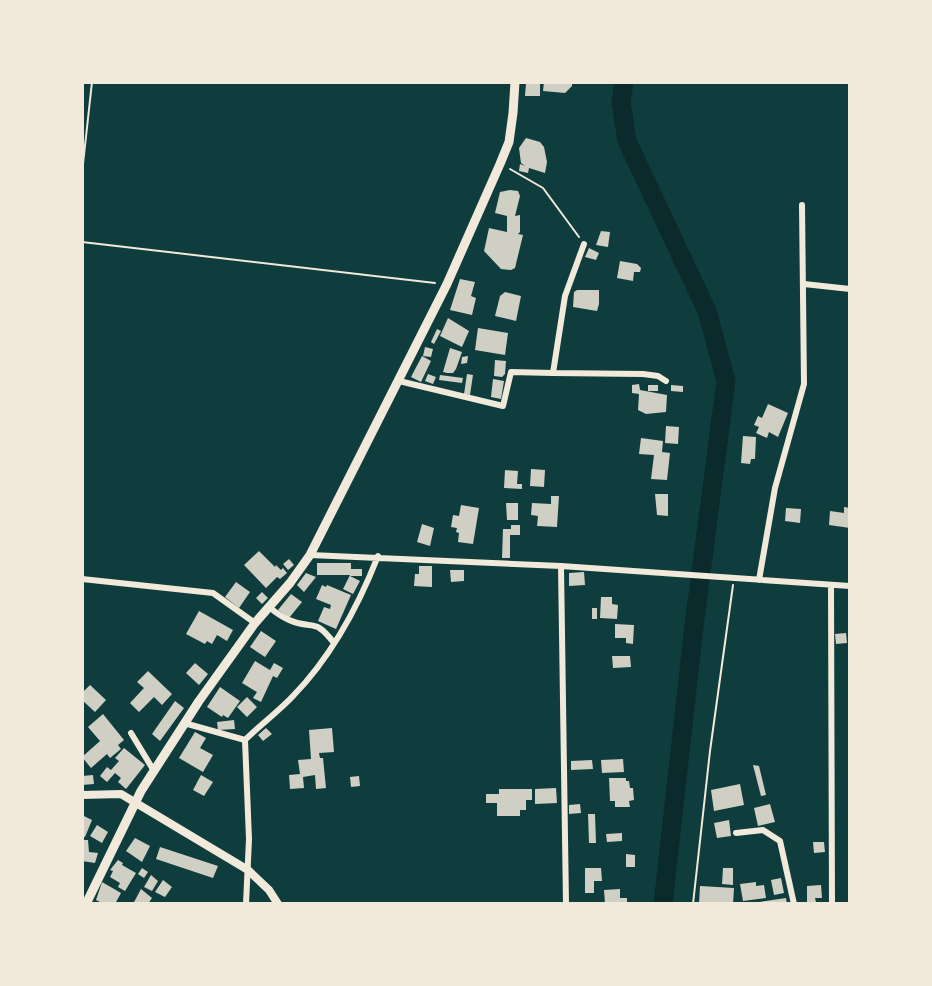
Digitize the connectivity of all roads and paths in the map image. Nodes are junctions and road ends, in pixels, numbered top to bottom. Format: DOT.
graph roads {
  1 [pos="92,82"];
  2 [pos="514,82"];
  3 [pos="500,164"];
  4 [pos="82,173"];
  5 [pos="802,205"];
  6 [pos="82,242"];
  7 [pos="584,244"];
  8 [pos="447,284"];
  9 [pos="804,284"];
  10 [pos="850,289"];
  11 [pos="553,373"];
  12 [pos="399,381"];
  13 [pos="666,381"];
  14 [pos="310,555"];
  15 [pos="378,556"];
  16 [pos="561,566"];
  17 [pos="734,577"];
  18 [pos="82,579"];
  19 [pos="758,580"];
  20 [pos="831,586"];
  21 [pos="850,586"];
  22 [pos="269,607"];
  23 [pos="255,623"];
  24 [pos="334,643"];
  25 [pos="184,723"];
  26 [pos="131,733"];
  27 [pos="245,740"];
  28 [pos="154,771"];
  29 [pos="82,795"];
  30 [pos="135,803"];
  31 [pos="736,833"];
  32 [pos="248,870"];
  33 [pos="86,904"];
  34 [pos="246,904"];
  35 [pos="278,904"];
  36 [pos="566,904"];
  37 [pos="693,904"];
  38 [pos="794,904"];
  39 [pos="832,904"];
  1 -- 4 [label="path"];
  2 -- 3 [label="main road"];
  3 -- 7 [label="path"];
  3 -- 8 [label="main road"];
  5 -- 9 [label="street"];
  6 -- 8 [label="path"];
  7 -- 11 [label="street"];
  8 -- 12 [label="main road"];
  9 -- 10 [label="street"];
  9 -- 19 [label="street"];
  11 -- 12 [label="street"];
  11 -- 13 [label="street"];
  12 -- 14 [label="main road"];
  14 -- 15 [label="street"];
  14 -- 22 [label="main road"];
  15 -- 16 [label="street"];
  15 -- 24 [label="street"];
  16 -- 17 [label="street"];
  16 -- 36 [label="street"];
  17 -- 19 [label="street"];
  17 -- 37 [label="path"];
  18 -- 23 [label="street"];
  19 -- 20 [label="street"];
  20 -- 21 [label="street"];
  20 -- 39 [label="street"];
  22 -- 23 [label="main road"];
  22 -- 24 [label="street"];
  23 -- 25 [label="main road"];
  24 -- 27 [label="street"];
  25 -- 27 [label="street"];
  25 -- 28 [label="main road"];
  26 -- 28 [label="street"];
  27 -- 32 [label="street"];
  28 -- 30 [label="main road"];
  29 -- 30 [label="street"];
  30 -- 32 [label="street"];
  30 -- 33 [label="main road"];
  31 -- 38 [label="street"];
  32 -- 34 [label="street"];
  32 -- 35 [label="street"];
}
